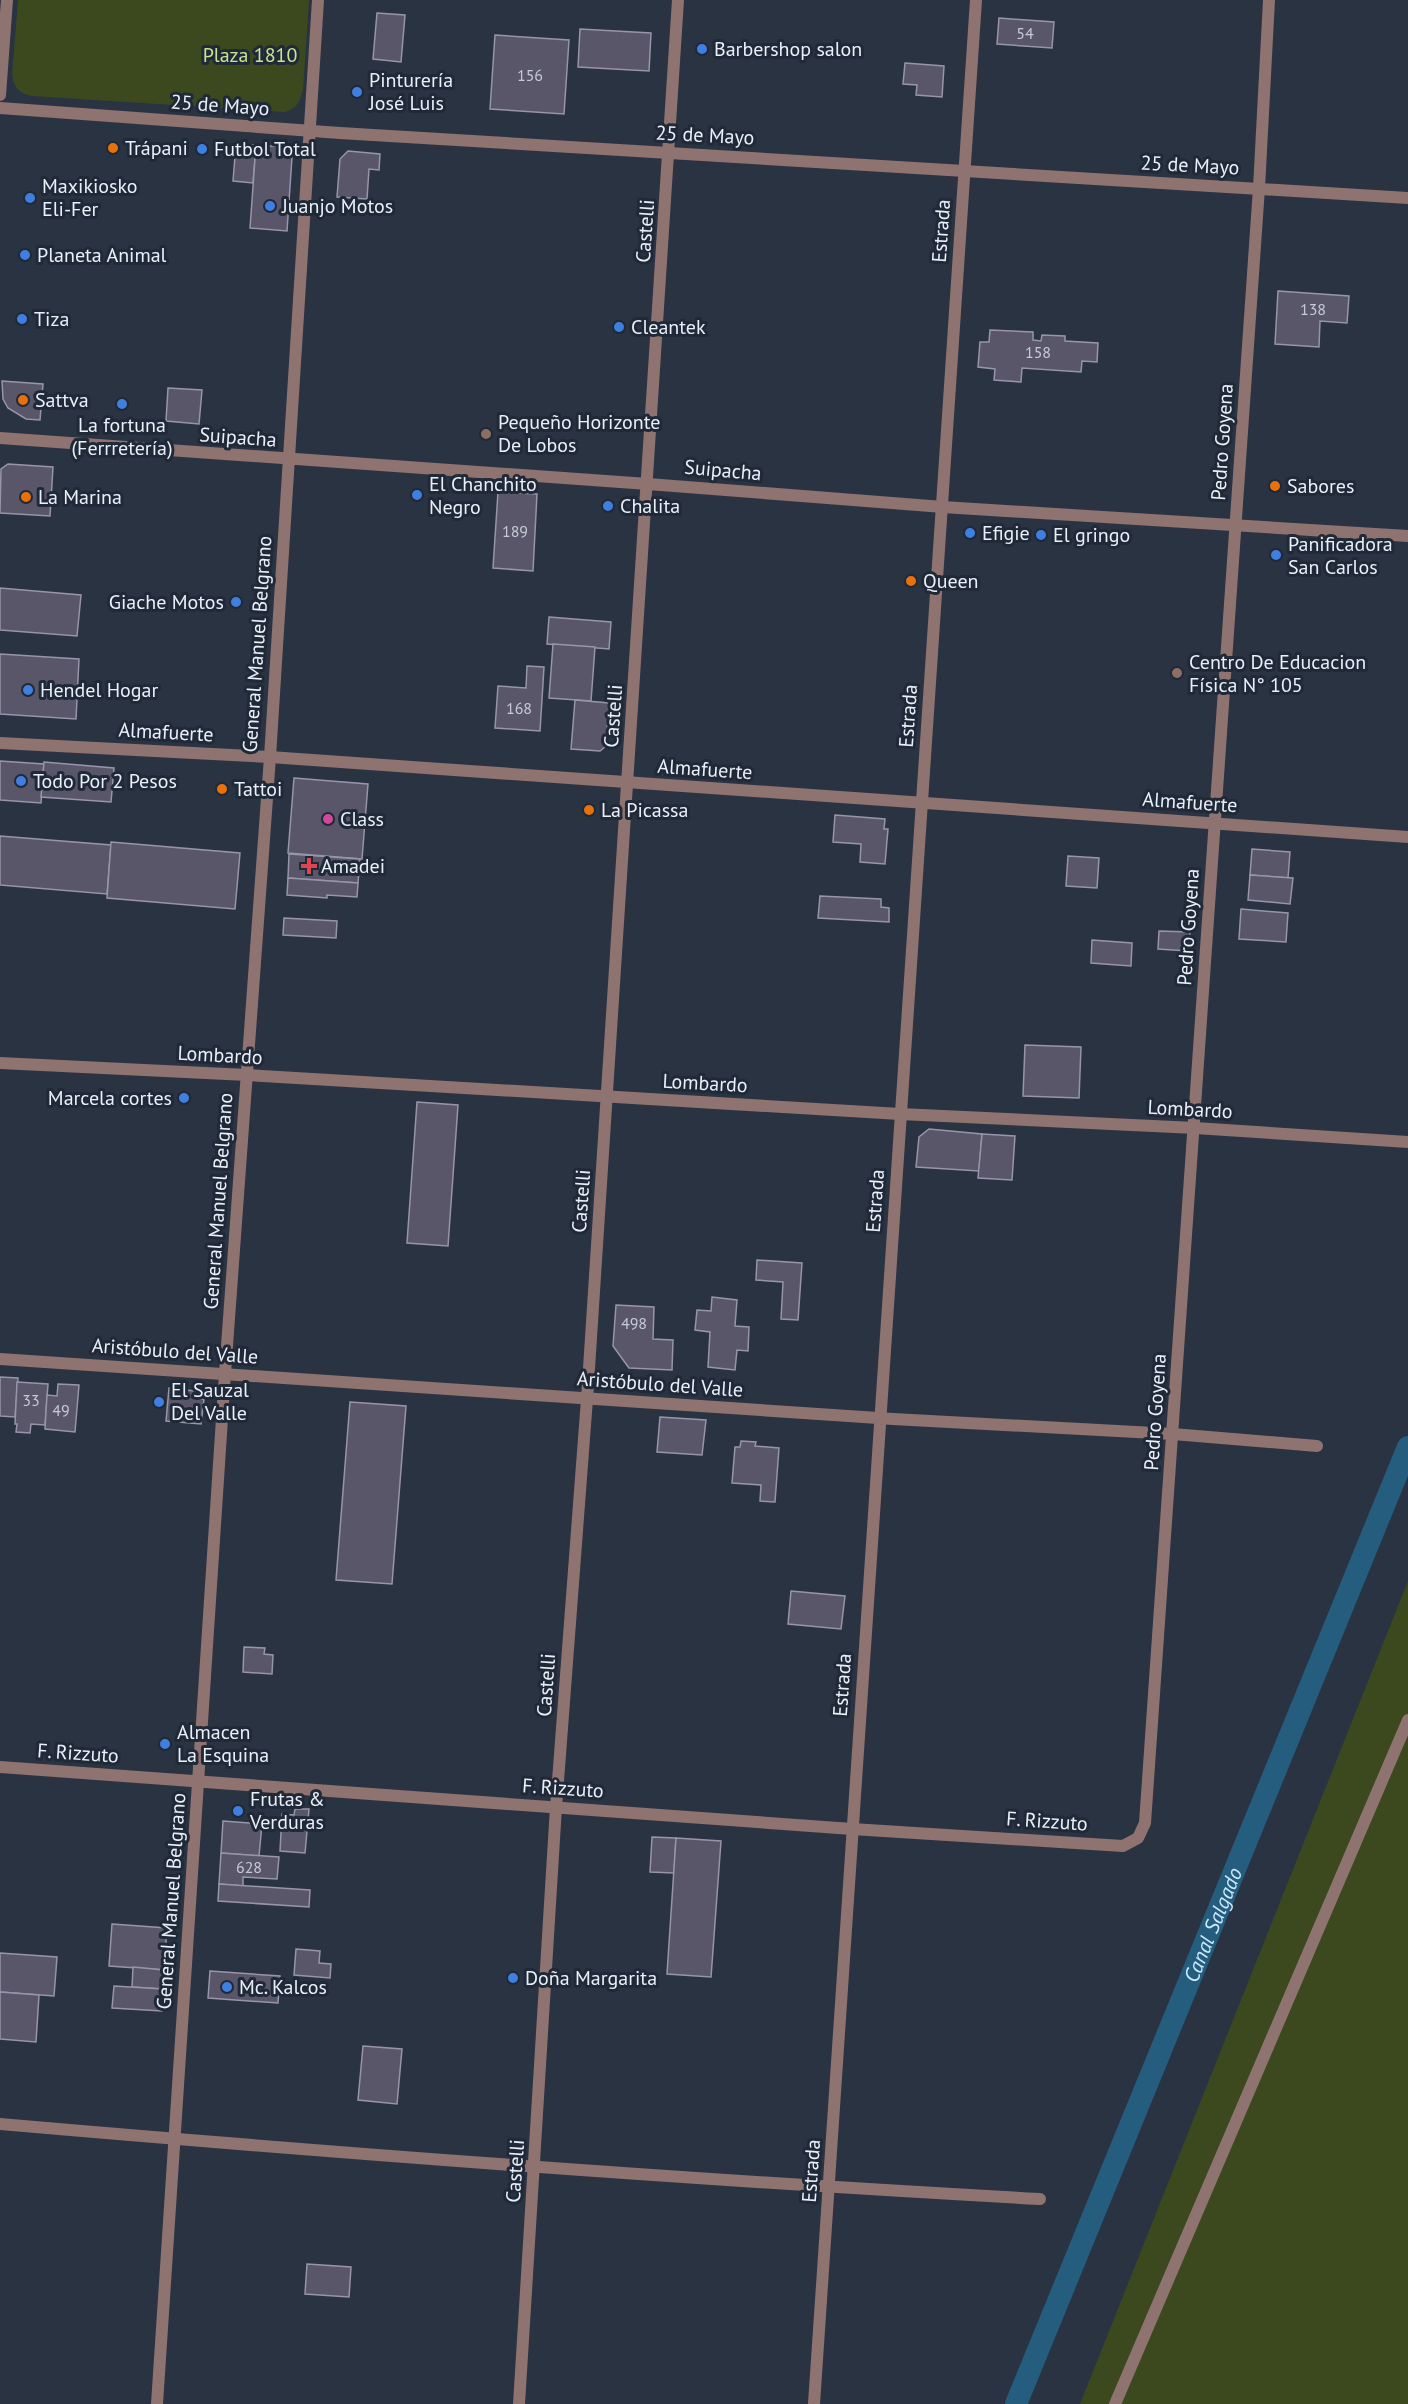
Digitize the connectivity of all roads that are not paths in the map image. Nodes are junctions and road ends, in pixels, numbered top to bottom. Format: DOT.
graph roads {
  1 [pos="7,0"];
  2 [pos="318,0"];
  3 [pos="678,0"];
  4 [pos="976,0"];
  5 [pos="1269,0"];
  6 [pos="0,95"];
  7 [pos="0,108"];
  8 [pos="309,130"];
  9 [pos="669,153"];
  10 [pos="964,171"];
  11 [pos="1259,188"];
  12 [pos="1408,198"];
  13 [pos="0,438"];
  14 [pos="289,460"];
  15 [pos="648,484"];
  16 [pos="943,507"];
  17 [pos="1235,524"];
  18 [pos="1408,536"];
  19 [pos="0,742"];
  20 [pos="270,757"];
  21 [pos="628,783"];
  22 [pos="922,803"];
  23 [pos="1215,823"];
  24 [pos="1408,837"];
  25 [pos="0,1063"];
  26 [pos="247,1076"];
  27 [pos="607,1097"];
  28 [pos="900,1114"];
  29 [pos="1195,1128"];
  30 [pos="1408,1142"];
  31 [pos="0,1359"];
  32 [pos="225,1373"];
  33 [pos="587,1399"];
  34 [pos="880,1418"];
  35 [pos="1173,1434"];
  36 [pos="1317,1446"];
  37 [pos="1408,1720"];
  38 [pos="0,1767"];
  39 [pos="198,1781"];
  40 [pos="556,1807"];
  41 [pos="852,1828"];
  42 [pos="1123,1846"];
  43 [pos="0,2124"];
  44 [pos="175,2139"];
  45 [pos="534,2167"];
  46 [pos="830,2187"];
  47 [pos="1040,2199"];
  48 [pos="157,2404"];
  49 [pos="519,2404"];
  50 [pos="814,2404"];
  51 [pos="1116,2404"];
  1 -- 6 [label="street"];
  2 -- 8 [label="street, General Manuel Belgrano"];
  3 -- 9 [label="street, Castelli"];
  4 -- 10 [label="street, Estrada"];
  5 -- 11 [label="street, Pedro Goyena"];
  7 -- 8 [label="street, 25 de Mayo"];
  8 -- 9 [label="street, 25 de Mayo"];
  8 -- 14 [label="street, General Manuel Belgrano"];
  9 -- 10 [label="street, 25 de Mayo"];
  9 -- 15 [label="street, Castelli"];
  10 -- 11 [label="street, 25 de Mayo"];
  10 -- 16 [label="street, Estrada"];
  11 -- 12 [label="street, 25 de Mayo"];
  11 -- 17 [label="street, Pedro Goyena"];
  13 -- 14 [label="street, Suipacha"];
  14 -- 15 [label="street, Suipacha"];
  14 -- 20 [label="street, General Manuel Belgrano"];
  15 -- 16 [label="street, Suipacha"];
  15 -- 21 [label="street, Castelli"];
  16 -- 17 [label="street, Suipacha"];
  16 -- 22 [label="street, Estrada"];
  17 -- 18 [label="street, Suipacha"];
  17 -- 23 [label="street, Pedro Goyena"];
  19 -- 20 [label="street, Almafuerte"];
  20 -- 21 [label="street, Almafuerte"];
  20 -- 26 [label="street, General Manuel Belgrano"];
  21 -- 22 [label="street, Almafuerte"];
  21 -- 27 [label="street, Castelli"];
  22 -- 23 [label="street, Almafuerte"];
  22 -- 28 [label="street, Estrada"];
  23 -- 24 [label="street, Almafuerte"];
  23 -- 29 [label="street, Pedro Goyena"];
  25 -- 26 [label="street, Lombardo"];
  26 -- 27 [label="street, Lombardo"];
  26 -- 32 [label="street, General Manuel Belgrano"];
  27 -- 28 [label="street, Lombardo"];
  27 -- 33 [label="street, Castelli"];
  28 -- 29 [label="street, Lombardo"];
  28 -- 34 [label="street, Estrada"];
  29 -- 30 [label="street, Lombardo"];
  29 -- 35 [label="street, Pedro Goyena"];
  31 -- 32 [label="street, Aristóbulo del Valle"];
  32 -- 33 [label="street, Aristóbulo del Valle"];
  32 -- 39 [label="street, General Manuel Belgrano"];
  33 -- 34 [label="street, Aristóbulo del Valle"];
  33 -- 40 [label="street, Castelli"];
  34 -- 35 [label="street, Aristóbulo del Valle"];
  34 -- 41 [label="street, Estrada"];
  35 -- 36 [label="street, Aristóbulo del Valle"];
  35 -- 42 [label="street, Pedro Goyena"];
  37 -- 51 [label="street"];
  38 -- 39 [label="street, F. Rizzuto"];
  39 -- 40 [label="street, F. Rizzuto"];
  39 -- 44 [label="street, General Manuel Belgrano"];
  40 -- 41 [label="street, F. Rizzuto"];
  40 -- 45 [label="street, Castelli"];
  41 -- 42 [label="street, F. Rizzuto"];
  41 -- 46 [label="street, Estrada"];
  43 -- 44 [label="street"];
  44 -- 45 [label="street"];
  44 -- 48 [label="street, General Manuel Belgrano"];
  45 -- 46 [label="street"];
  45 -- 49 [label="street, Castelli"];
  46 -- 47 [label="street"];
  46 -- 50 [label="street, Estrada"];
}
